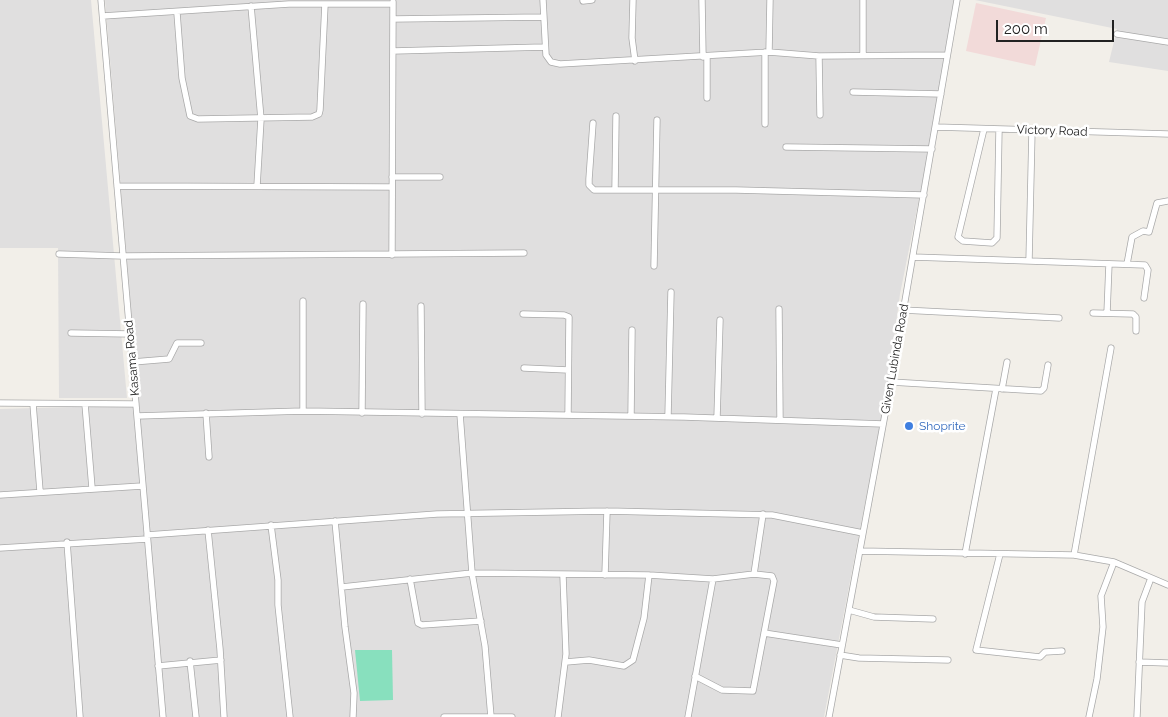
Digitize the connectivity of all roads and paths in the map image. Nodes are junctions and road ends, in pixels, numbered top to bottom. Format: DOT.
graph roads {
  1 [pos="101,0"];
  2 [pos="543,0"];
  3 [pos="592,0"];
  4 [pos="634,0"];
  5 [pos="702,0"];
  6 [pos="770,0"];
  7 [pos="862,0"];
  8 [pos="957,0"];
  9 [pos="583,1"];
  10 [pos="289,2"];
  11 [pos="393,2"];
  12 [pos="325,4"];
  13 [pos="251,6"];
  14 [pos="177,13"];
  15 [pos="102,16"];
  16 [pos="543,17"];
  17 [pos="393,19"];
  18 [pos="1117,34"];
  19 [pos="1168,42"];
  20 [pos="544,47"];
  21 [pos="393,51"];
  22 [pos="767,52"];
  23 [pos="863,55"];
  24 [pos="948,55"];
  25 [pos="705,56"];
  26 [pos="819,56"];
  27 [pos="635,61"];
  28 [pos="853,92"];
  29 [pos="941,94"];
  30 [pos="707,98"];
  31 [pos="616,116"];
  32 [pos="820,116"];
  33 [pos="261,119"];
  34 [pos="657,120"];
  35 [pos="593,123"];
  36 [pos="765,124"];
  37 [pos="936,127"];
  38 [pos="984,129"];
  39 [pos="999,130"];
  40 [pos="1032,131"];
  41 [pos="1168,134"];
  42 [pos="786,147"];
  43 [pos="932,149"];
  44 [pos="440,177"];
  45 [pos="392,178"];
  46 [pos="117,186"];
  47 [pos="258,186"];
  48 [pos="392,187"];
  49 [pos="615,190"];
  50 [pos="655,191"];
  51 [pos="924,195"];
  52 [pos="1168,202"];
  53 [pos="524,253"];
  54 [pos="59,254"];
  55 [pos="392,255"];
  56 [pos="122,256"];
  57 [pos="913,257"];
  58 [pos="1029,262"];
  59 [pos="1109,264"];
  60 [pos="1127,264"];
  61 [pos="654,266"];
  62 [pos="671,292"];
  63 [pos="1144,298"];
  64 [pos="304,301"];
  65 [pos="363,304"];
  66 [pos="421,306"];
  67 [pos="779,309"];
  68 [pos="904,310"];
  69 [pos="1092,313"];
  70 [pos="1108,313"];
  71 [pos="523,314"];
  72 [pos="1059,318"];
  73 [pos="720,320"];
  74 [pos="632,330"];
  75 [pos="1136,331"];
  76 [pos="71,333"];
  77 [pos="130,334"];
  78 [pos="201,343"];
  79 [pos="1111,348"];
  80 [pos="133,362"];
  81 [pos="1007,362"];
  82 [pos="1048,365"];
  83 [pos="524,368"];
  84 [pos="568,370"];
  85 [pos="891,382"];
  86 [pos="999,389"];
  87 [pos="0,404"];
  88 [pos="33,404"];
  89 [pos="85,404"];
  90 [pos="136,404"];
  91 [pos="303,412"];
  92 [pos="206,413"];
  93 [pos="362,413"];
  94 [pos="422,414"];
  95 [pos="460,414"];
  96 [pos="568,415"];
  97 [pos="137,416"];
  98 [pos="631,416"];
  99 [pos="668,416"];
  100 [pos="717,418"];
  101 [pos="780,419"];
  102 [pos="883,424"];
  103 [pos="209,457"];
  104 [pos="142,486"];
  105 [pos="92,488"];
  106 [pos="40,491"];
  107 [pos="0,494"];
  108 [pos="607,511"];
  109 [pos="468,513"];
  110 [pos="763,514"];
  111 [pos="335,521"];
  112 [pos="271,526"];
  113 [pos="208,530"];
  114 [pos="863,533"];
  115 [pos="147,537"];
  116 [pos="67,542"];
  117 [pos="0,548"];
  118 [pos="860,551"];
  119 [pos="966,554"];
  120 [pos="1000,554"];
  121 [pos="1074,555"];
  122 [pos="1114,562"];
  123 [pos="472,573"];
  124 [pos="754,574"];
  125 [pos="649,575"];
  126 [pos="563,576"];
  127 [pos="605,576"];
  128 [pos="1151,578"];
  129 [pos="410,579"];
  130 [pos="712,580"];
  131 [pos="1168,585"];
  132 [pos="342,587"];
  133 [pos="848,610"];
  134 [pos="933,619"];
  135 [pos="481,621"];
  136 [pos="764,633"];
  137 [pos="842,646"];
  138 [pos="1062,651"];
  139 [pos="840,655"];
  140 [pos="221,660"];
  141 [pos="948,660"];
  142 [pos="190,661"];
  143 [pos="566,662"];
  144 [pos="1139,662"];
  145 [pos="1168,663"];
  146 [pos="158,666"];
  147 [pos="695,676"];
  148 [pos="491,716"];
  149 [pos="80,717"];
  150 [pos="162,717"];
  151 [pos="196,717"];
  152 [pos="224,717"];
  153 [pos="290,717"];
  154 [pos="353,717"];
  155 [pos="444,717"];
  156 [pos="512,717"];
  157 [pos="558,717"];
  158 [pos="688,717"];
  159 [pos="829,717"];
  160 [pos="1089,717"];
  161 [pos="1137,717"];
  1 -- 15 [label="street, Kasama Road"];
  2 -- 16 [label="street"];
  3 -- 9 [label="street"];
  4 -- 27 [label="street"];
  5 -- 25 [label="street"];
  6 -- 22 [label="street"];
  7 -- 23 [label="street"];
  8 -- 24 [label="street, Given Lubinda Road"];
  10 -- 12 [label="street"];
  10 -- 13 [label="street"];
  11 -- 12 [label="street"];
  11 -- 17 [label="street"];
  12 -- 33 [label="street"];
  13 -- 14 [label="street"];
  13 -- 33 [label="street"];
  14 -- 15 [label="street"];
  14 -- 33 [label="street"];
  15 -- 46 [label="street, Kasama Road"];
  16 -- 17 [label="street"];
  16 -- 20 [label="street"];
  17 -- 21 [label="street"];
  18 -- 19 [label="street"];
  20 -- 21 [label="street"];
  20 -- 27 [label="street"];
  21 -- 45 [label="street"];
  22 -- 25 [label="street"];
  22 -- 26 [label="street"];
  22 -- 36 [label="street"];
  23 -- 24 [label="street"];
  23 -- 26 [label="street"];
  24 -- 29 [label="street, Given Lubinda Road"];
  25 -- 27 [label="street"];
  25 -- 30 [label="street"];
  26 -- 32 [label="street"];
  28 -- 29 [label="street"];
  29 -- 37 [label="street, Given Lubinda Road"];
  31 -- 49 [label="street"];
  33 -- 47 [label="street"];
  34 -- 50 [label="street"];
  35 -- 49 [label="street"];
  37 -- 38 [label="street, Victory Road"];
  37 -- 43 [label="street, Given Lubinda Road"];
  38 -- 39 [label="street, Victory Road"];
  38 -- 39 [label="street"];
  39 -- 40 [label="street, Victory Road"];
  40 -- 41 [label="street, Victory Road"];
  40 -- 58 [label="street"];
  42 -- 43 [label="street"];
  43 -- 51 [label="street, Given Lubinda Road"];
  44 -- 45 [label="street"];
  45 -- 48 [label="street"];
  46 -- 47 [label="street"];
  46 -- 56 [label="street, Kasama Road"];
  47 -- 48 [label="street"];
  48 -- 55 [label="street"];
  49 -- 50 [label="street"];
  50 -- 51 [label="street"];
  50 -- 61 [label="street"];
  51 -- 57 [label="street, Given Lubinda Road"];
  52 -- 60 [label="street"];
  53 -- 55 [label="street"];
  54 -- 56 [label="street"];
  55 -- 56 [label="street"];
  56 -- 77 [label="street, Kasama Road"];
  57 -- 58 [label="street"];
  57 -- 68 [label="street, Given Lubinda Road"];
  58 -- 59 [label="street"];
  59 -- 60 [label="street"];
  59 -- 70 [label="street"];
  60 -- 63 [label="street"];
  62 -- 99 [label="street"];
  64 -- 91 [label="street"];
  65 -- 93 [label="street"];
  66 -- 94 [label="street"];
  67 -- 101 [label="street"];
  68 -- 72 [label="street"];
  68 -- 85 [label="street, Given Lubinda Road"];
  69 -- 70 [label="street"];
  70 -- 75 [label="street"];
  71 -- 84 [label="street"];
  73 -- 100 [label="street"];
  74 -- 98 [label="street"];
  76 -- 77 [label="street"];
  77 -- 80 [label="street, Kasama Road"];
  78 -- 80 [label="street"];
  79 -- 121 [label="street"];
  80 -- 90 [label="street, Kasama Road"];
  81 -- 86 [label="street"];
  82 -- 86 [label="street"];
  83 -- 84 [label="street"];
  84 -- 96 [label="street"];
  85 -- 86 [label="street"];
  85 -- 102 [label="street, Given Lubinda Road"];
  86 -- 119 [label="street"];
  87 -- 88 [label="street"];
  88 -- 89 [label="street"];
  88 -- 106 [label="street"];
  89 -- 90 [label="street"];
  89 -- 105 [label="street"];
  90 -- 97 [label="street, Kasama Road"];
  91 -- 92 [label="street"];
  91 -- 93 [label="street"];
  92 -- 97 [label="street"];
  92 -- 103 [label="street"];
  93 -- 94 [label="street"];
  94 -- 95 [label="street"];
  95 -- 96 [label="street"];
  95 -- 109 [label="street"];
  96 -- 98 [label="street"];
  97 -- 104 [label="street, Kasama Road"];
  98 -- 99 [label="street"];
  99 -- 100 [label="street"];
  100 -- 101 [label="street"];
  101 -- 102 [label="street"];
  102 -- 114 [label="street, Given Lubinda Road"];
  104 -- 105 [label="street"];
  104 -- 115 [label="street, Kasama Road"];
  105 -- 106 [label="street"];
  106 -- 107 [label="street"];
  108 -- 109 [label="street"];
  108 -- 110 [label="street"];
  108 -- 127 [label="street"];
  109 -- 111 [label="street"];
  109 -- 123 [label="street"];
  110 -- 114 [label="street"];
  110 -- 124 [label="street"];
  111 -- 112 [label="street"];
  111 -- 132 [label="street"];
  112 -- 113 [label="street"];
  112 -- 153 [label="street"];
  113 -- 115 [label="street"];
  113 -- 140 [label="street"];
  114 -- 118 [label="street, Given Lubinda Road"];
  115 -- 116 [label="street"];
  115 -- 146 [label="street, Kasama Road"];
  116 -- 117 [label="street"];
  116 -- 149 [label="street"];
  118 -- 119 [label="street"];
  118 -- 133 [label="street, Given Lubinda Road"];
  119 -- 120 [label="street"];
  120 -- 121 [label="street"];
  120 -- 138 [label="street"];
  121 -- 122 [label="street"];
  122 -- 128 [label="street"];
  122 -- 160 [label="street"];
  123 -- 126 [label="street"];
  123 -- 129 [label="street"];
  123 -- 135 [label="street"];
  124 -- 130 [label="street"];
  124 -- 136 [label="street"];
  125 -- 127 [label="street"];
  125 -- 130 [label="street"];
  125 -- 143 [label="street"];
  126 -- 127 [label="street"];
  126 -- 143 [label="street"];
  128 -- 131 [label="street"];
  128 -- 144 [label="street"];
  129 -- 132 [label="street"];
  129 -- 135 [label="street"];
  130 -- 147 [label="street"];
  132 -- 154 [label="street"];
  133 -- 134 [label="street"];
  133 -- 137 [label="street, Given Lubinda Road"];
  135 -- 148 [label="street"];
  136 -- 137 [label="street"];
  136 -- 147 [label="street"];
  137 -- 139 [label="street, Given Lubinda Road"];
  139 -- 141 [label="street"];
  139 -- 159 [label="street, Given Lubinda Road"];
  140 -- 142 [label="street"];
  140 -- 152 [label="street"];
  142 -- 146 [label="street"];
  142 -- 151 [label="street"];
  143 -- 157 [label="street"];
  144 -- 145 [label="street"];
  144 -- 161 [label="street"];
  146 -- 150 [label="street, Kasama Road"];
  147 -- 158 [label="street"];
  148 -- 155 [label="street"];
  148 -- 156 [label="street"];
}
